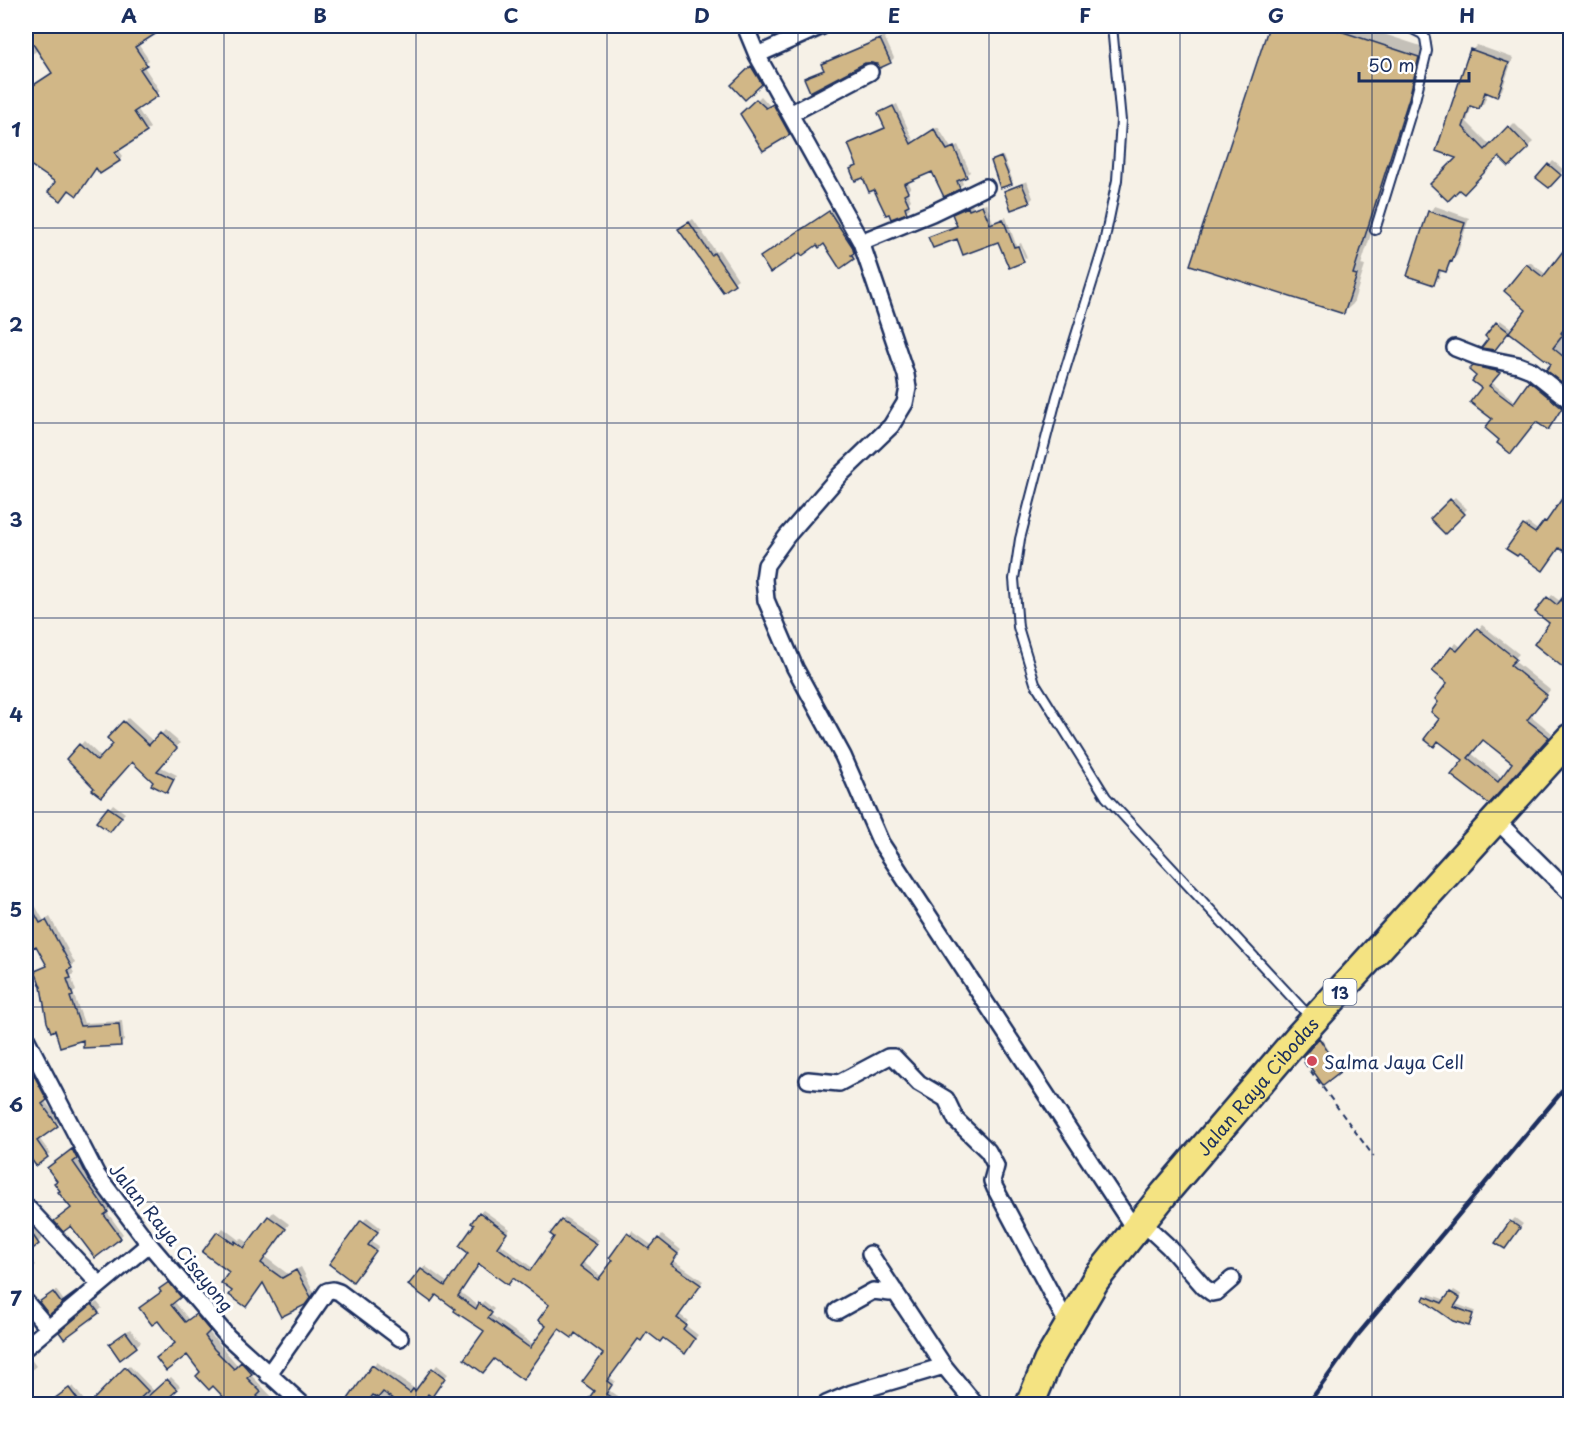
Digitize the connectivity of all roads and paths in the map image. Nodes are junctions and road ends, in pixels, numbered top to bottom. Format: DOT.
graph roads {
  1 [pos="745,26"];
  2 [pos="822,26"];
  3 [pos="1112,26"];
  4 [pos="1406,26"];
  5 [pos="757,56"];
  6 [pos="870,72"];
  7 [pos="790,114"];
  8 [pos="986,187"];
  9 [pos="1375,230"];
  10 [pos="861,242"];
  11 [pos="1455,348"];
  12 [pos="1570,401"];
  13 [pos="1570,738"];
  14 [pos="1496,820"];
  15 [pos="1570,893"];
  16 [pos="1314,1021"];
  17 [pos="26,1038"];
  18 [pos="1292,1045"];
  19 [pos="808,1080"];
  20 [pos="1374,1157"];
  21 [pos="26,1206"];
  22 [pos="1138,1226"];
  23 [pos="149,1244"];
  24 [pos="870,1254"];
  25 [pos="1232,1279"];
  26 [pos="100,1285"];
  27 [pos="895,1291"];
  28 [pos="26,1302"];
  29 [pos="837,1311"];
  30 [pos="1068,1324"];
  31 [pos="48,1328"];
  32 [pos="400,1338"];
  33 [pos="26,1347"];
  34 [pos="944,1366"];
  35 [pos="267,1375"];
  36 [pos="973,1403"];
  37 [pos="302,1404"];
  38 [pos="826,1404"];
  39 [pos="1030,1404"];
  1 -- 5 [label="street"];
  2 -- 5 [label="street"];
  3 -- 16 [label="lane"];
  4 -- 9 [label="lane"];
  5 -- 7 [label="street"];
  6 -- 7 [label="street"];
  7 -- 10 [label="street"];
  8 -- 10 [label="street"];
  10 -- 22 [label="street"];
  11 -- 12 [label="street"];
  13 -- 14 [label="highway, Jalan Raya Cibodas / 13"];
  14 -- 15 [label="street"];
  14 -- 16 [label="highway, Jalan Raya Cibodas / 13"];
  16 -- 18 [label="highway, Jalan Raya Cibodas / 13"];
  17 -- 23 [label="street, Jalan Raya Cisayong"];
  18 -- 20 [label="path"];
  18 -- 22 [label="highway, Jalan Raya Cibodas / 13"];
  19 -- 30 [label="street"];
  21 -- 26 [label="street"];
  22 -- 25 [label="street"];
  22 -- 30 [label="highway, Jalan Raya Cibodas / 13"];
  23 -- 26 [label="street"];
  23 -- 35 [label="street, Jalan Raya Cisayong"];
  24 -- 27 [label="street"];
  26 -- 31 [label="street"];
  27 -- 29 [label="street"];
  27 -- 34 [label="street"];
  28 -- 31 [label="street"];
  30 -- 39 [label="highway, 13"];
  31 -- 33 [label="street"];
  32 -- 35 [label="street"];
  34 -- 36 [label="street"];
  34 -- 38 [label="street"];
  35 -- 37 [label="street, Jalan Raya Cisayong"];
}
